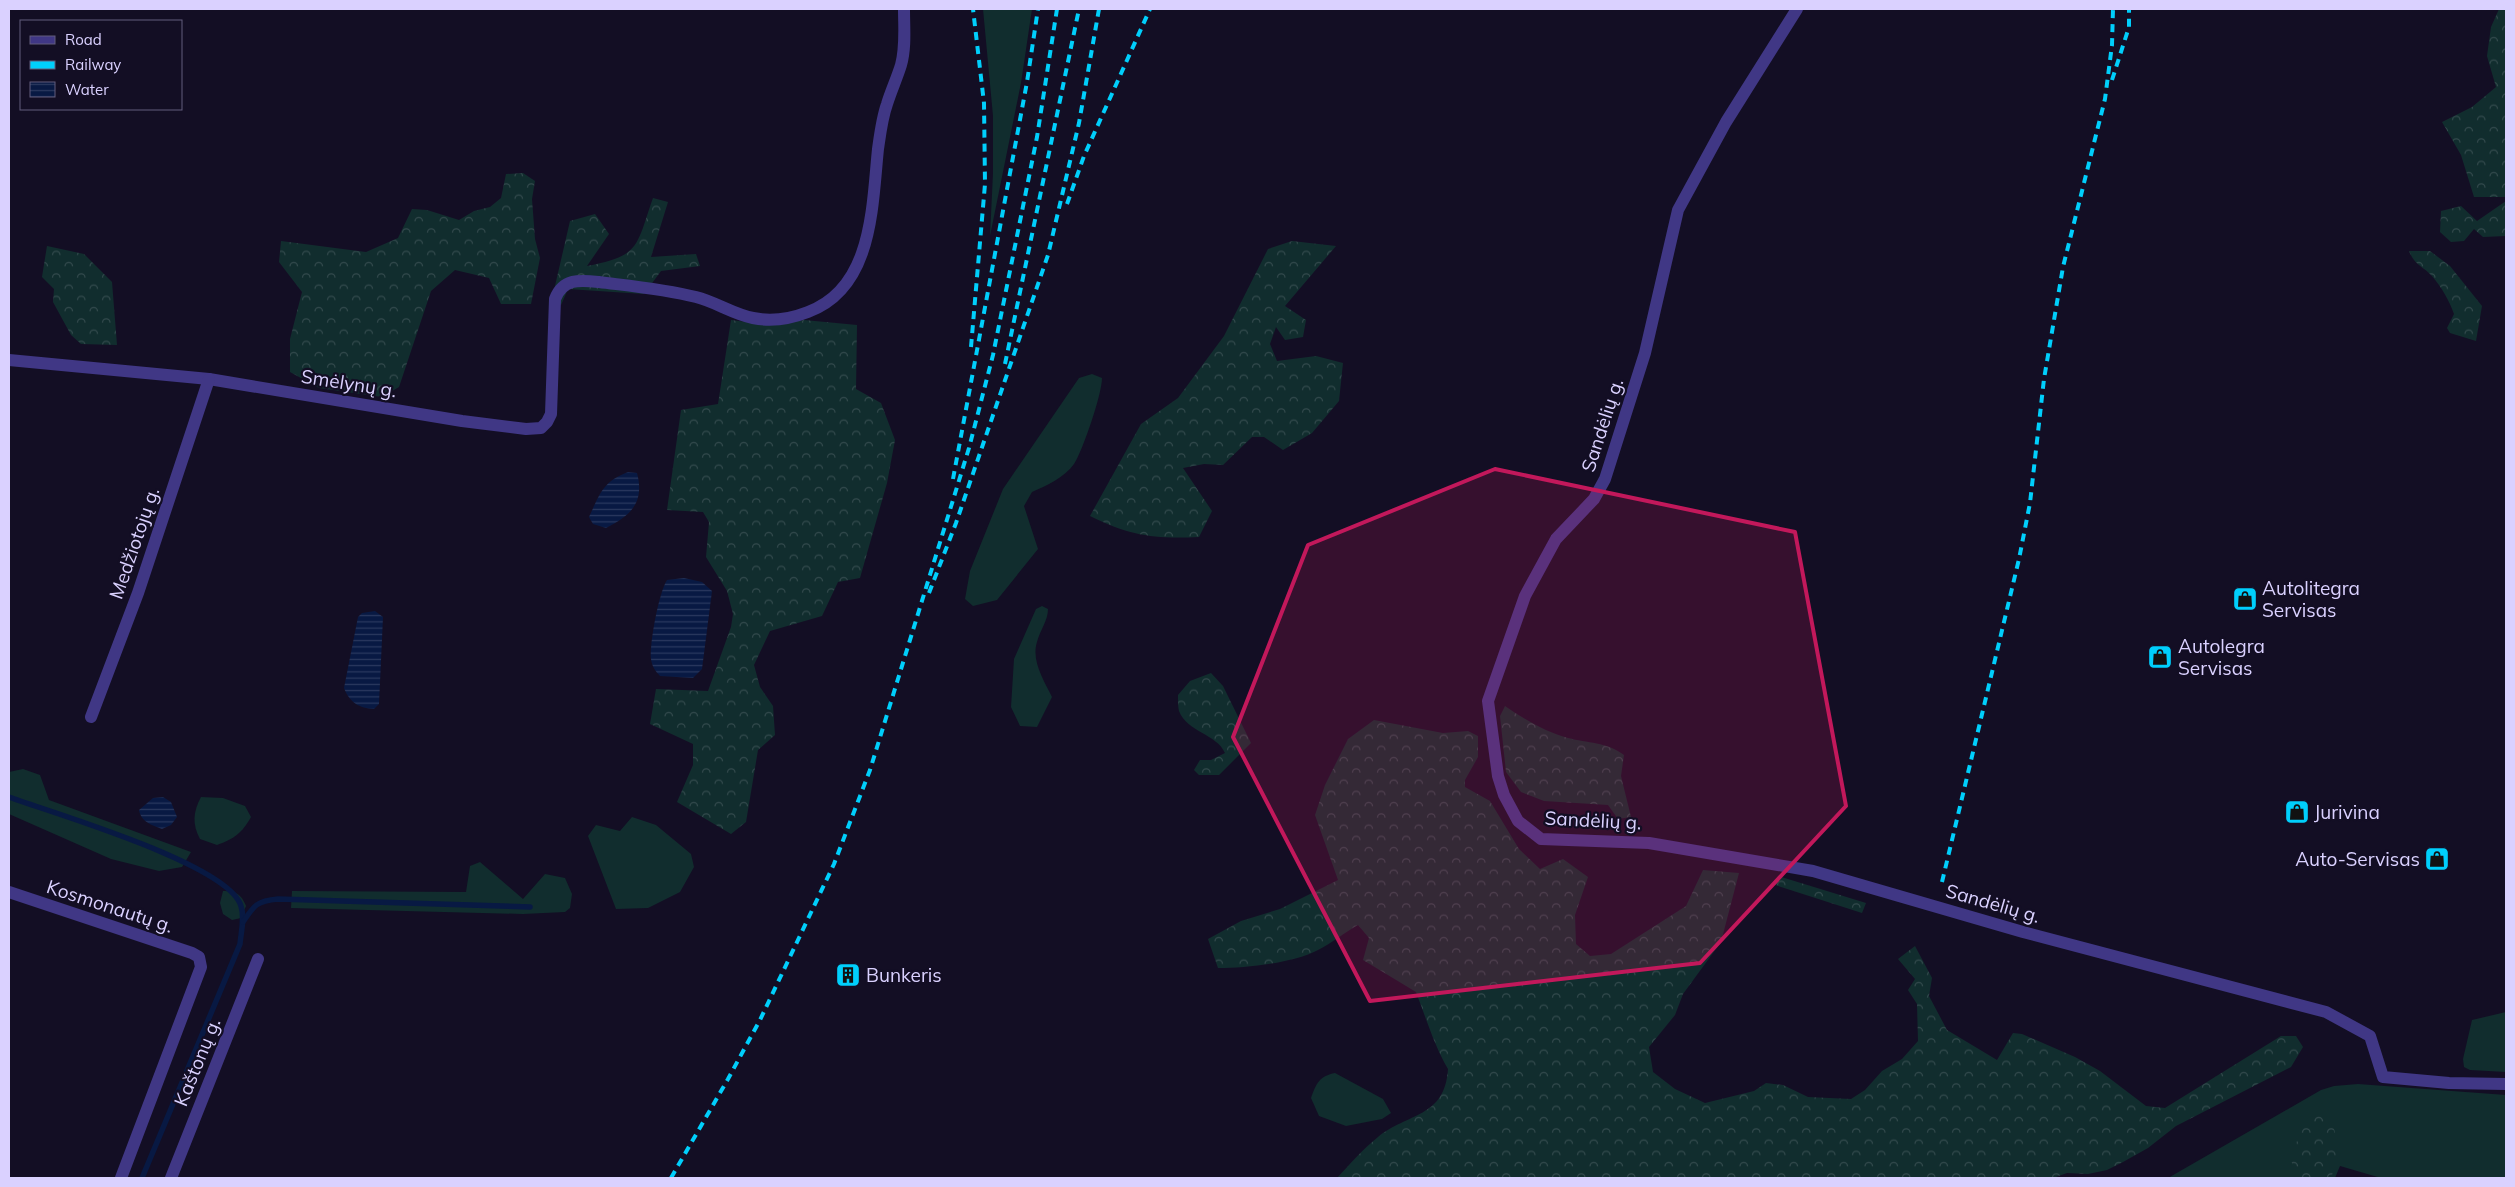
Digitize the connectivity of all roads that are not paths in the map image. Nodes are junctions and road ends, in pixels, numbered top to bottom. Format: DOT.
graph roads {
  1 [pos="904,9"];
  2 [pos="1798,9"];
  3 [pos="9,360"];
  4 [pos="209,379"];
  5 [pos="91,717"];
  6 [pos="9,892"];
  7 [pos="199,957"];
  8 [pos="258,959"];
  9 [pos="2506,1084"];
  10 [pos="122,1178"];
  11 [pos="171,1178"];
  1 -- 4 [label="street, Smėlynų g."];
  2 -- 9 [label="street, Sandėlių g."];
  3 -- 4 [label="street, Smėlynų g."];
  4 -- 5 [label="street, Medžiotojų g."];
  6 -- 7 [label="street, Kosmonautų g."];
  7 -- 10 [label="street, Kaštonų g."];
  8 -- 11 [label="street, Kaštonų g."];
}
